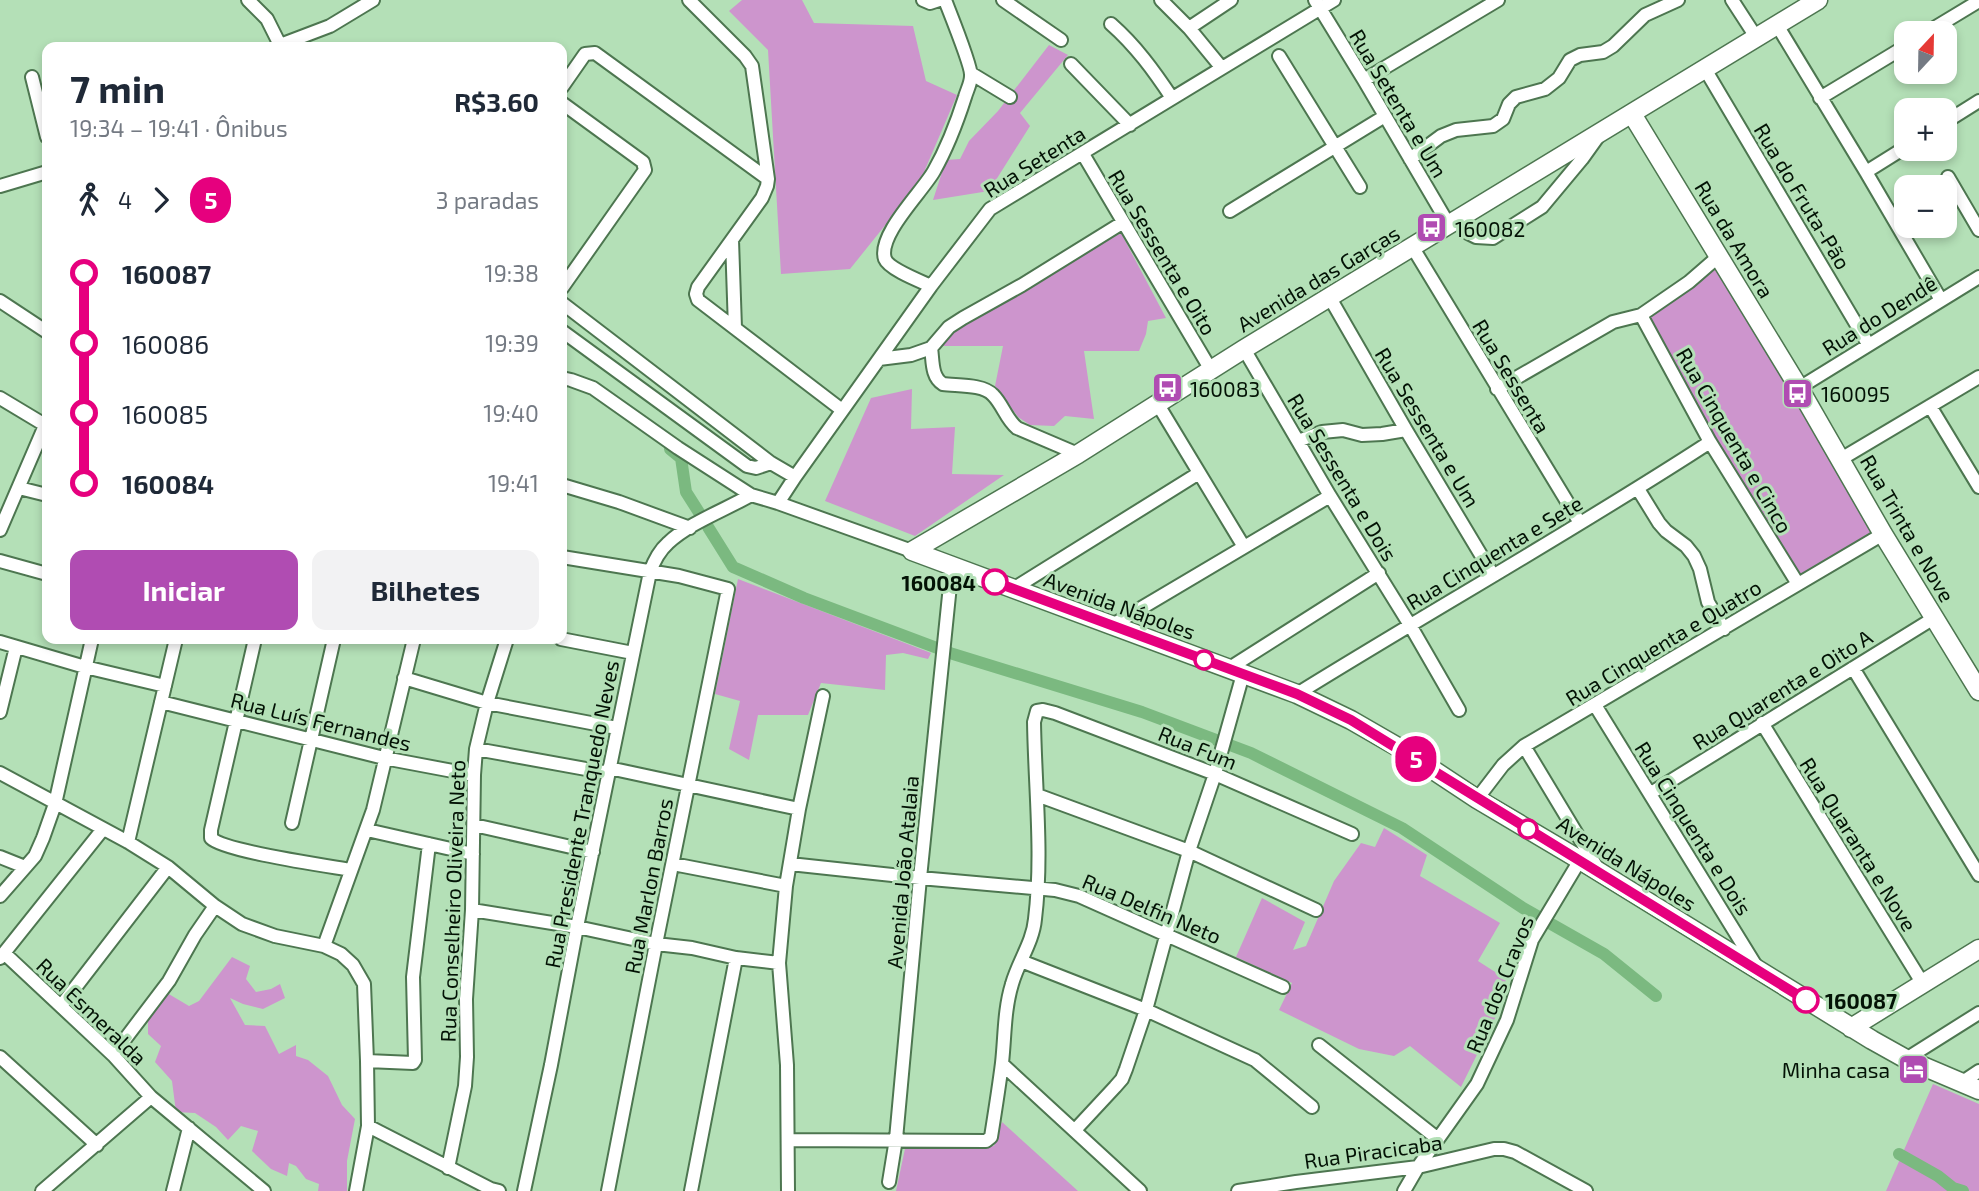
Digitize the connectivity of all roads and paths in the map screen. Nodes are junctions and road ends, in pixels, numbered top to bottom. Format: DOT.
graph roads {
  1 [pos="248,0"];
  2 [pos="373,0"];
  3 [pos="689,0"];
  4 [pos="923,0"];
  5 [pos="939,0"];
  6 [pos="945,0"];
  7 [pos="1003,0"];
  8 [pos="1161,0"];
  9 [pos="1231,0"];
  10 [pos="1334,0"];
  11 [pos="1498,0"];
  12 [pos="1678,0"];
  13 [pos="1732,0"];
  14 [pos="1818,0"];
  15 [pos="1979,1"];
  16 [pos="1317,4"];
  17 [pos="1946,21"];
  18 [pos="1111,24"];
  19 [pos="1777,25"];
  20 [pos="1189,28"];
  21 [pos="1756,37"];
  22 [pos="1060,40"];
  23 [pos="278,42"];
  24 [pos="290,42"];
  25 [pos="1894,53"];
  26 [pos="1279,56"];
  27 [pos="1071,64"];
  28 [pos="1221,67"];
  29 [pos="1704,69"];
  30 [pos="972,74"];
  31 [pos="32,77"];
  32 [pos="567,80"];
  33 [pos="1364,80"];
  34 [pos="1010,97"];
  35 [pos="1172,98"];
  36 [pos="1820,98"];
  37 [pos="1979,102"];
  38 [pos="567,107"];
  39 [pos="1632,114"];
  40 [pos="1957,115"];
  41 [pos="1385,116"];
  42 [pos="42,117"];
  43 [pos="1130,125"];
  44 [pos="1599,134"];
  45 [pos="1335,147"];
  46 [pos="1083,153"];
  47 [pos="1894,154"];
  48 [pos="1410,159"];
  49 [pos="1866,172"];
  50 [pos="42,173"];
  51 [pos="768,179"];
  52 [pos="0,186"];
  53 [pos="1360,187"];
  54 [pos="1957,192"];
  55 [pos="1230,211"];
  56 [pos="1455,222"];
  57 [pos="1122,223"];
  58 [pos="1979,230"];
  59 [pos="732,239"];
  60 [pos="1413,248"];
  61 [pos="1719,256"];
  62 [pos="1979,277"];
  63 [pos="567,281"];
  64 [pos="931,286"];
  65 [pos="1330,298"];
  66 [pos="1941,300"];
  67 [pos="0,301"];
  68 [pos="567,307"];
  69 [pos="1641,315"];
  70 [pos="735,328"];
  71 [pos="42,329"];
  72 [pos="567,335"];
  73 [pos="1868,344"];
  74 [pos="932,348"];
  75 [pos="1244,349"];
  76 [pos="879,359"];
  77 [pos="1211,370"];
  78 [pos="1979,377"];
  79 [pos="567,380"];
  80 [pos="1799,388"];
  81 [pos="1497,389"];
  82 [pos="0,398"];
  83 [pos="1157,403"];
  84 [pos="1930,406"];
  85 [pos="842,410"];
  86 [pos="42,421"];
  87 [pos="1406,430"];
  88 [pos="42,433"];
  89 [pos="1298,441"];
  90 [pos="1710,442"];
  91 [pos="1077,454"];
  92 [pos="1841,459"];
  93 [pos="771,463"];
  94 [pos="1199,473"];
  95 [pos="795,477"];
  96 [pos="567,486"];
  97 [pos="1979,487"];
  98 [pos="19,488"];
  99 [pos="1638,489"];
  100 [pos="42,494"];
  101 [pos="751,495"];
  102 [pos="1330,495"];
  103 [pos="778,503"];
  104 [pos="1580,523"];
  105 [pos="690,528"];
  106 [pos="0,530"];
  107 [pos="1884,534"];
  108 [pos="1244,547"];
  109 [pos="912,551"];
  110 [pos="567,557"];
  111 [pos="0,561"];
  112 [pos="952,566"];
  113 [pos="650,572"];
  114 [pos="1379,573"];
  115 [pos="42,574"];
  116 [pos="1493,575"];
  117 [pos="1798,584"];
  118 [pos="1013,589"];
  119 [pos="1934,618"];
  120 [pos="1410,625"];
  121 [pos="1111,626"];
  122 [pos="1724,629"];
  123 [pos="567,640"];
  124 [pos="0,642"];
  125 [pos="91,644"];
  126 [pos="175,644"];
  127 [pos="254,644"];
  128 [pos="333,644"];
  129 [pos="413,644"];
  130 [pos="505,644"];
  131 [pos="16,647"];
  132 [pos="633,653"];
  133 [pos="85,667"];
  134 [pos="1853,668"];
  135 [pos="1236,672"];
  136 [pos="404,678"];
  137 [pos="164,686"];
  138 [pos="1979,691"];
  139 [pos="1297,694"];
  140 [pos="823,696"];
  141 [pos="161,702"];
  142 [pos="487,702"];
  143 [pos="1595,705"];
  144 [pos="1459,710"];
  145 [pos="0,712"];
  146 [pos="235,720"];
  147 [pos="1762,723"];
  148 [pos="617,728"];
  149 [pos="311,738"];
  150 [pos="1524,746"];
  151 [pos="476,749"];
  152 [pos="384,758"];
  153 [pos="609,770"];
  154 [pos="0,773"];
  155 [pos="1215,774"];
  156 [pos="474,775"];
  157 [pos="688,786"];
  158 [pos="1651,793"];
  159 [pos="1037,795"];
  160 [pos="1477,799"];
  161 [pos="55,804"];
  162 [pos="799,808"];
  163 [pos="292,823"];
  164 [pos="474,825"];
  165 [pos="103,829"];
  166 [pos="367,830"];
  167 [pos="1352,834"];
  168 [pos="128,842"];
  169 [pos="429,844"];
  170 [pos="1189,851"];
  171 [pos="593,852"];
  172 [pos="473,854"];
  173 [pos="0,857"];
  174 [pos="1580,860"];
  175 [pos="673,864"];
  176 [pos="790,864"];
  177 [pos="25,867"];
  178 [pos="168,867"];
  179 [pos="351,870"];
  180 [pos="1600,872"];
  181 [pos="1979,875"];
  182 [pos="920,878"];
  183 [pos="786,886"];
  184 [pos="1038,888"];
  185 [pos="0,896"];
  186 [pos="215,906"];
  187 [pos="472,910"];
  188 [pos="1316,910"];
  189 [pos="577,928"];
  190 [pos="1166,934"];
  191 [pos="656,944"];
  192 [pos="324,946"];
  193 [pos="1979,949"];
  194 [pos="2,955"];
  195 [pos="736,958"];
  196 [pos="1021,961"];
  197 [pos="779,963"];
  198 [pos="1760,972"];
  199 [pos="1923,984"];
  200 [pos="1283,988"];
  201 [pos="61,1006"];
  202 [pos="1146,1010"];
  203 [pos="1979,1013"];
  204 [pos="1851,1028"];
  205 [pos="1319,1045"];
  206 [pos="113,1055"];
  207 [pos="0,1057"];
  208 [pos="1906,1059"];
  209 [pos="367,1061"];
  210 [pos="1002,1064"];
  211 [pos="1979,1071"];
  212 [pos="1961,1083"];
  213 [pos="1979,1090"];
  214 [pos="151,1097"];
  215 [pos="1312,1107"];
  216 [pos="368,1126"];
  217 [pos="189,1128"];
  218 [pos="1075,1130"];
  219 [pos="896,1139"];
  220 [pos="1438,1139"];
  221 [pos="788,1140"];
  222 [pos="97,1145"];
  223 [pos="1418,1167"];
  224 [pos="448,1168"];
  225 [pos="889,1182"];
  226 [pos="257,1189"];
  227 [pos="42,1191"];
  228 [pos="173,1191"];
  229 [pos="356,1191"];
  230 [pos="499,1191"];
  231 [pos="524,1191"];
  232 [pos="608,1191"];
  233 [pos="691,1191"];
  234 [pos="788,1191"];
  235 [pos="1140,1191"];
  236 [pos="1238,1191"];
  237 [pos="1404,1191"];
  238 [pos="1586,1191"];
  1 -- 23 [label="street"];
  2 -- 24 [label="street"];
  3 -- 51 [label="street"];
  4 -- 5 [label="street"];
  6 -- 30 [label="street"];
  7 -- 22 [label="street"];
  8 -- 20 [label="street"];
  9 -- 20 [label="street"];
  10 -- 16 [label="street, Rua Setenta"];
  11 -- 33 [label="street"];
  12 -- 48 [label="street"];
  13 -- 21 [label="street"];
  14 -- 19 [label="main road, Avenida das Garças"];
  15 -- 17 [label="street"];
  16 -- 28 [label="street, Rua Setenta"];
  16 -- 33 [label="street, Rua Setenta e Um"];
  18 -- 35 [label="street"];
  19 -- 21 [label="main road, Avenida das Garças"];
  19 -- 36 [label="street"];
  20 -- 28 [label="street"];
  21 -- 29 [label="main road, Avenida das Garças"];
  25 -- 36 [label="street"];
  26 -- 45 [label="street"];
  27 -- 43 [label="street"];
  28 -- 35 [label="street, Rua Setenta"];
  29 -- 39 [label="main road, Avenida das Garças"];
  29 -- 73 [label="street, Rua do Fruta-Pão"];
  30 -- 34 [label="street"];
  30 -- 64 [label="street"];
  31 -- 42 [label="street"];
  32 -- 51 [label="street"];
  33 -- 41 [label="street, Rua Setenta e Um"];
  35 -- 43 [label="street, Rua Setenta"];
  36 -- 49 [label="street"];
  37 -- 40 [label="street"];
  38 -- 63 [label="street"];
  39 -- 44 [label="main road, Avenida das Garças"];
  39 -- 61 [label="main road, Rua da Amora"];
  41 -- 45 [label="street"];
  41 -- 48 [label="street, Rua Setenta e Um"];
  43 -- 46 [label="street, Rua Setenta"];
  44 -- 56 [label="main road, Avenida das Garças"];
  44 -- 56 [label="street"];
  45 -- 53 [label="street"];
  45 -- 55 [label="street"];
  46 -- 57 [label="street, Rua Sessenta e Oito"];
  46 -- 64 [label="street, Rua Setenta"];
  47 -- 49 [label="street"];
  48 -- 56 [label="street, Rua Setenta e Um"];
  49 -- 66 [label="street"];
  50 -- 52 [label="street"];
  51 -- 59 [label="street"];
  54 -- 58 [label="street"];
  56 -- 60 [label="main road, Avenida das Garças"];
  57 -- 74 [label="street"];
  57 -- 77 [label="street, Rua Sessenta e Oito"];
  59 -- 70 [label="street"];
  59 -- 70 [label="street"];
  60 -- 65 [label="main road, Avenida das Garças"];
  60 -- 81 [label="street, Rua Sessenta"];
  61 -- 69 [label="street"];
  61 -- 80 [label="main road, Rua da Amora"];
  62 -- 66 [label="street, Rua do Dendê"];
  64 -- 76 [label="street, Rua Setenta"];
  65 -- 75 [label="main road, Avenida das Garças"];
  65 -- 87 [label="street, Rua Sessenta e Um"];
  66 -- 73 [label="street, Rua do Dendê"];
  67 -- 71 [label="street"];
  68 -- 93 [label="street"];
  69 -- 81 [label="street"];
  69 -- 90 [label="street, Rua Cinquenta e Cinco"];
  70 -- 85 [label="street"];
  72 -- 93 [label="street"];
  73 -- 80 [label="street, Rua do Dendê"];
  74 -- 76 [label="street"];
  74 -- 91 [label="street"];
  75 -- 77 [label="main road, Avenida das Garças"];
  75 -- 89 [label="street, Rua Sessenta e Dois"];
  76 -- 85 [label="street, Rua Setenta"];
  77 -- 83 [label="main road, Avenida das Garças"];
  78 -- 84 [label="street"];
  79 -- 101 [label="street, Avenida Nápoles"];
  80 -- 92 [label="main road, Rua Trinta e Nove"];
  81 -- 104 [label="street, Rua Sessenta"];
  82 -- 86 [label="street"];
  83 -- 91 [label="main road, Avenida das Garças"];
  83 -- 94 [label="street"];
  84 -- 92 [label="street"];
  84 -- 97 [label="street"];
  85 -- 95 [label="street, Rua Setenta"];
  87 -- 89 [label="street"];
  87 -- 116 [label="street, Rua Sessenta e Um"];
  88 -- 98 [label="street"];
  89 -- 102 [label="street, Rua Sessenta e Dois"];
  90 -- 99 [label="street, Rua Cinquenta e Sete"];
  90 -- 117 [label="street, Rua Cinquenta e Cinco"];
  91 -- 109 [label="main road, Avenida das Garças"];
  92 -- 107 [label="main road, Rua Trinta e Nove"];
  93 -- 95 [label="street"];
  94 -- 108 [label="street"];
  94 -- 118 [label="street"];
  95 -- 103 [label="street, Rua Setenta"];
  96 -- 105 [label="street"];
  98 -- 100 [label="street"];
  98 -- 106 [label="street"];
  99 -- 104 [label="street, Rua Cinquenta e Sete"];
  99 -- 122 [label="street"];
  101 -- 103 [label="street, Avenida Nápoles"];
  101 -- 105 [label="street, Rua Presidente Tranquedo Neves"];
  102 -- 108 [label="street"];
  102 -- 114 [label="street, Rua Sessenta e Dois"];
  103 -- 109 [label="street, Avenida Nápoles"];
  104 -- 116 [label="street, Rua Cinquenta e Sete"];
  105 -- 113 [label="street, Rua Presidente Tranquedo Neves"];
  107 -- 117 [label="street, Rua Cinquenta e Quatro"];
  107 -- 119 [label="main road, Rua Trinta e Nove"];
  108 -- 121 [label="street"];
  109 -- 112 [label="main road, Avenida Nápoles"];
  110 -- 113 [label="street"];
  111 -- 115 [label="street"];
  112 -- 118 [label="main road, Avenida Nápoles"];
  112 -- 182 [label="street, Avenida João Atalaia"];
  113 -- 132 [label="street, Rua Presidente Tranquedo Neves"];
  113 -- 157 [label="street, Rua Marlon Barros"];
  114 -- 120 [label="street, Rua Sessenta e Dois"];
  114 -- 135 [label="street"];
  116 -- 120 [label="street, Rua Cinquenta e Sete"];
  117 -- 122 [label="street, Rua Cinquenta e Quatro"];
  118 -- 121 [label="main road, Avenida Nápoles"];
  119 -- 134 [label="street, Rua Quarenta e Oito A"];
  119 -- 138 [label="main road, Rua Trinta e Nove"];
  120 -- 139 [label="street, Rua Cinquenta e Sete"];
  120 -- 144 [label="street, Rua Sessenta e Dois"];
  121 -- 135 [label="main road, Avenida Nápoles"];
  122 -- 143 [label="street, Rua Cinquenta e Quatro"];
  123 -- 132 [label="street"];
  124 -- 131 [label="street"];
  125 -- 133 [label="street"];
  126 -- 137 [label="street"];
  127 -- 146 [label="street"];
  128 -- 149 [label="street"];
  129 -- 136 [label="street"];
  130 -- 142 [label="street, Rua Conselheiro Oliveira Neto"];
  131 -- 133 [label="street"];
  131 -- 145 [label="street"];
  132 -- 148 [label="street, Rua Presidente Tranquedo Neves"];
  133 -- 137 [label="street"];
  133 -- 161 [label="street"];
  134 -- 147 [label="street, Rua Quarenta e Oito A"];
  134 -- 181 [label="street"];
  135 -- 139 [label="main road, Avenida Nápoles"];
  135 -- 155 [label="street"];
  136 -- 142 [label="street"];
  136 -- 152 [label="street"];
  137 -- 141 [label="street"];
  139 -- 160 [label="main road, Avenida Nápoles"];
  140 -- 162 [label="street"];
  141 -- 146 [label="street, Rua Luís Fernandes"];
  141 -- 168 [label="street"];
  142 -- 148 [label="street"];
  142 -- 151 [label="street, Rua Conselheiro Oliveira Neto"];
  143 -- 150 [label="street, Rua Cinquenta e Quatro"];
  143 -- 158 [label="street, Rua Cinquenta e Dois"];
  146 -- 149 [label="street, Rua Luís Fernandes"];
  146 -- 179 [label="street"];
  147 -- 158 [label="street, Rua Quarenta e Oito A"];
  147 -- 199 [label="street, Rua Quaranta e Nove"];
  148 -- 153 [label="street, Rua Presidente Tranquedo Neves"];
  149 -- 152 [label="street, Rua Luís Fernandes"];
  149 -- 163 [label="street"];
  150 -- 160 [label="street, Rua Cinquenta e Quatro"];
  150 -- 180 [label="street"];
  151 -- 153 [label="street"];
  151 -- 156 [label="street, Rua Conselheiro Oliveira Neto"];
  152 -- 156 [label="street, Rua Luís Fernandes"];
  152 -- 166 [label="street"];
  153 -- 157 [label="street"];
  153 -- 171 [label="street, Rua Presidente Tranquedo Neves"];
  154 -- 161 [label="street"];
  155 -- 159 [label="street, Rua Fum"];
  155 -- 167 [label="street, Rua Fum"];
  155 -- 170 [label="street"];
  156 -- 164 [label="street, Rua Conselheiro Oliveira Neto"];
  157 -- 162 [label="street"];
  157 -- 175 [label="street, Rua Marlon Barros"];
  158 -- 198 [label="street, Rua Cinquenta e Dois"];
  159 -- 170 [label="street"];
  159 -- 184 [label="street"];
  160 -- 174 [label="main road, Avenida Nápoles"];
  161 -- 165 [label="street"];
  161 -- 177 [label="street"];
  162 -- 176 [label="street"];
  164 -- 171 [label="street"];
  164 -- 172 [label="street, Rua Conselheiro Oliveira Neto"];
  165 -- 168 [label="street"];
  165 -- 194 [label="street"];
  166 -- 169 [label="street"];
  166 -- 179 [label="street"];
  168 -- 178 [label="street"];
  169 -- 172 [label="street"];
  169 -- 209 [label="street"];
  170 -- 188 [label="street"];
  170 -- 190 [label="street"];
  171 -- 189 [label="street, Rua Presidente Tranquedo Neves"];
  172 -- 187 [label="street, Rua Conselheiro Oliveira Neto"];
  173 -- 177 [label="street"];
  174 -- 180 [label="main road, Avenida Nápoles"];
  174 -- 220 [label="street, Rua dos Cravos"];
  175 -- 183 [label="street"];
  175 -- 191 [label="street, Rua Marlon Barros"];
  176 -- 182 [label="street, Rua Delfin Neto"];
  176 -- 183 [label="street"];
  177 -- 185 [label="street"];
  178 -- 186 [label="street"];
  178 -- 201 [label="street"];
  179 -- 192 [label="street"];
  180 -- 198 [label="main road, Avenida Nápoles"];
  182 -- 184 [label="street, Rua Delfin Neto"];
  182 -- 219 [label="street, Avenida João Atalaia"];
  183 -- 197 [label="street"];
  184 -- 190 [label="street, Rua Delfin Neto"];
  184 -- 196 [label="street"];
  186 -- 192 [label="street"];
  186 -- 206 [label="street"];
  187 -- 189 [label="street"];
  187 -- 224 [label="street, Rua Conselheiro Oliveira Neto"];
  189 -- 191 [label="street"];
  189 -- 231 [label="street, Rua Presidente Tranquedo Neves"];
  190 -- 200 [label="street, Rua Delfin Neto"];
  190 -- 202 [label="street"];
  191 -- 195 [label="street"];
  191 -- 232 [label="street, Rua Marlon Barros"];
  192 -- 209 [label="street"];
  193 -- 199 [label="main road"];
  194 -- 201 [label="street, Rua Esmeralda"];
  195 -- 197 [label="street"];
  195 -- 233 [label="street"];
  196 -- 202 [label="street"];
  196 -- 210 [label="street"];
  197 -- 221 [label="street"];
  198 -- 204 [label="main road, Avenida Nápoles"];
  199 -- 204 [label="main road"];
  201 -- 206 [label="street, Rua Esmeralda"];
  202 -- 215 [label="street"];
  202 -- 218 [label="street"];
  203 -- 208 [label="street"];
  204 -- 208 [label="main road, Avenida Nápoles"];
  205 -- 220 [label="street"];
  206 -- 214 [label="street, Rua Esmeralda"];
  207 -- 222 [label="street"];
  208 -- 212 [label="main road, Avenida Nápoles"];
  209 -- 216 [label="street"];
  210 -- 218 [label="street"];
  210 -- 219 [label="street"];
  211 -- 212 [label="street"];
  212 -- 213 [label="main road, Avenida Nápoles"];
  214 -- 217 [label="street, Rua Esmeralda"];
  214 -- 222 [label="street"];
  216 -- 224 [label="street"];
  216 -- 229 [label="street"];
  217 -- 226 [label="street, Rua Esmeralda"];
  217 -- 228 [label="street"];
  218 -- 235 [label="street"];
  219 -- 221 [label="street"];
  219 -- 225 [label="street, Avenida João Atalaia"];
  220 -- 223 [label="street, Rua dos Cravos"];
  221 -- 234 [label="street"];
  222 -- 227 [label="street"];
  223 -- 236 [label="street, Rua Piracicaba"];
  223 -- 237 [label="street, Rua dos Cravos"];
  223 -- 238 [label="street, Rua Piracicaba"];
  224 -- 230 [label="street"];
}
